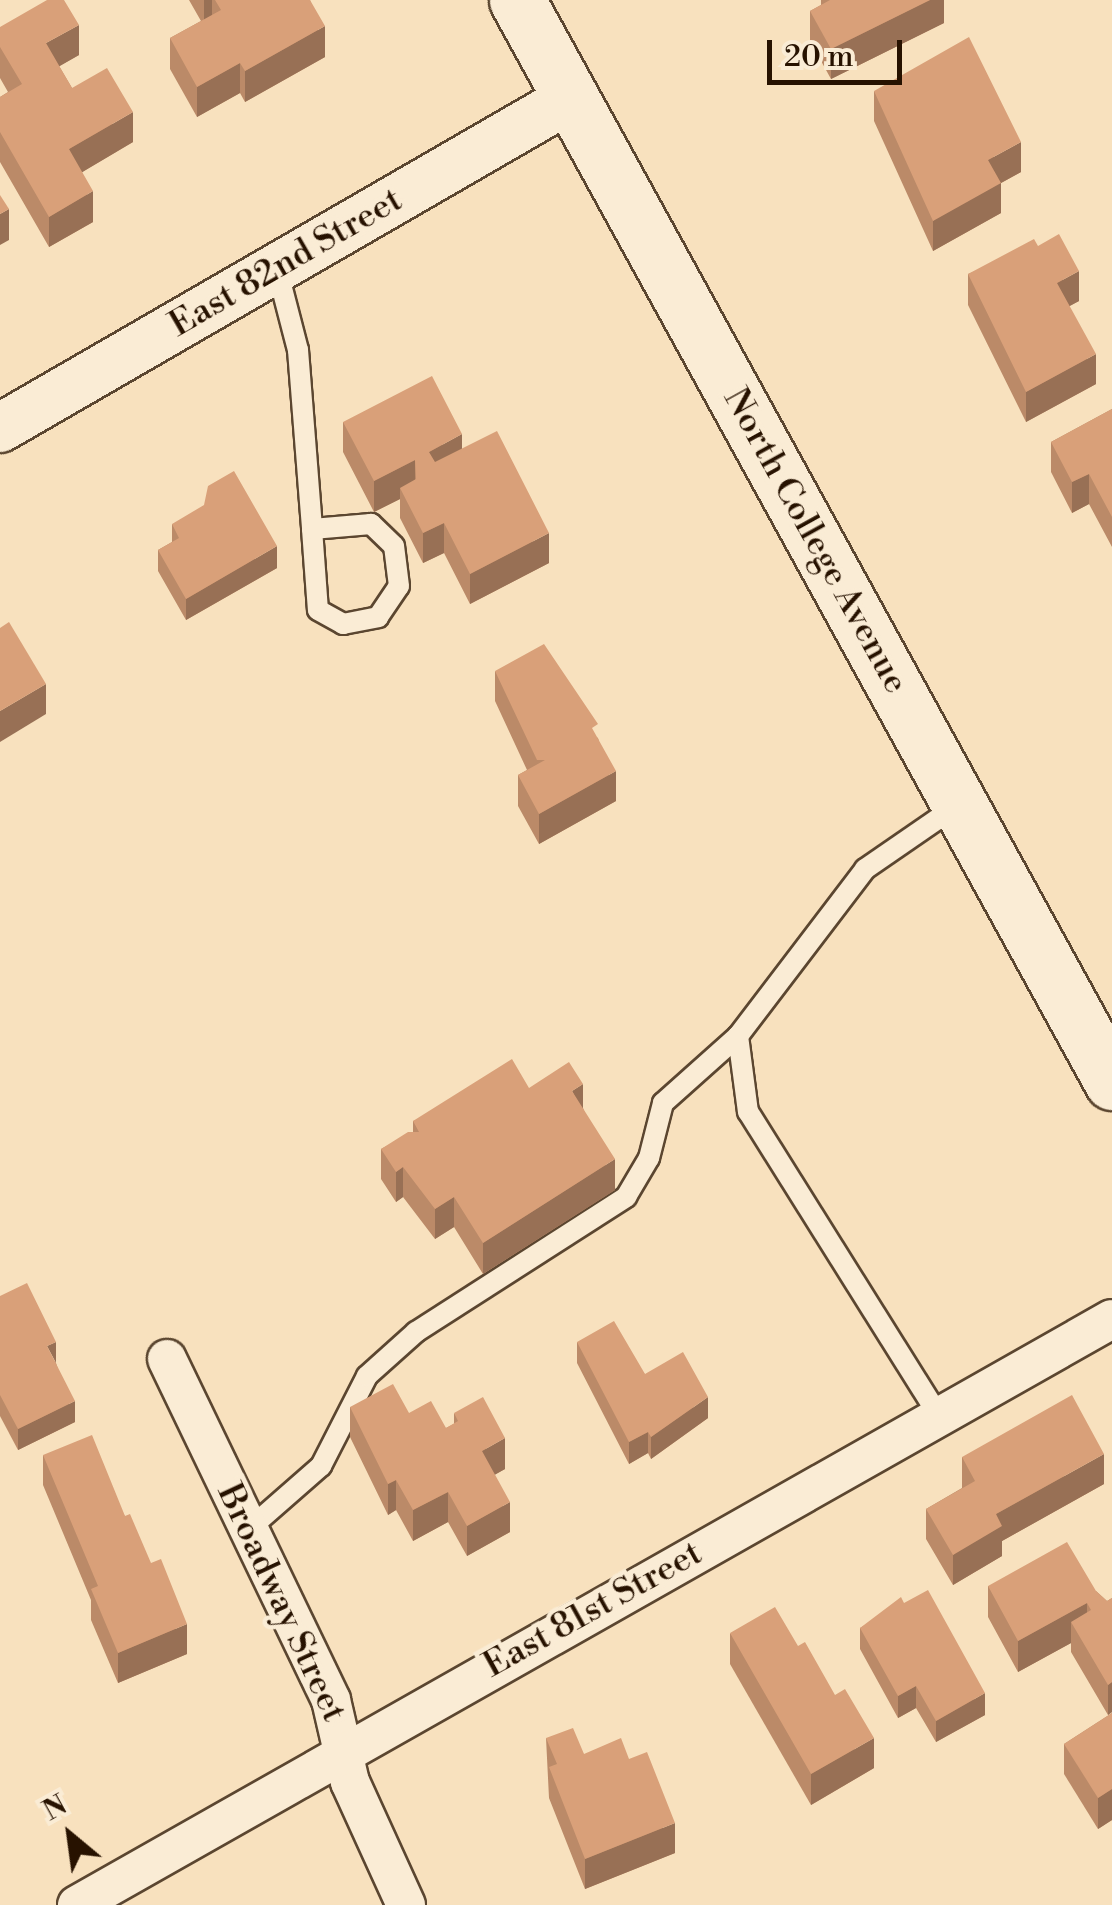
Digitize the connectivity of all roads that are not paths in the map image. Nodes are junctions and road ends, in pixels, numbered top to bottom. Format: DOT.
graph roads {
  1 [pos="532,7"];
  2 [pos="572,98"];
  3 [pos="277,268"];
  4 [pos="0,428"];
  5 [pos="312,529"];
  6 [pos="959,804"];
  7 [pos="738,1036"];
  8 [pos="1112,1082"];
  9 [pos="1112,1319"];
  10 [pos="167,1359"];
  11 [pos="939,1416"];
  12 [pos="248,1529"];
  13 [pos="344,1750"];
  14 [pos="77,1905"];
  15 [pos="406,1905"];
  1 -- 2 [label="main road, North College Avenue"];
  2 -- 3 [label="street, East 82nd Street"];
  2 -- 6 [label="main road, North College Avenue"];
  3 -- 4 [label="street, East 82nd Street"];
  3 -- 5 [label="lane"];
  5 -- 5 [label="lane"];
  6 -- 7 [label="lane"];
  6 -- 8 [label="main road, North College Avenue"];
  7 -- 11 [label="lane"];
  7 -- 12 [label="lane"];
  9 -- 11 [label="street, East 81st Street"];
  10 -- 12 [label="street, Broadway Street"];
  11 -- 13 [label="street, East 81st Street"];
  12 -- 13 [label="street, Broadway Street"];
  13 -- 14 [label="street, East 81st Street"];
  13 -- 15 [label="street, Broadway Street"];
}
